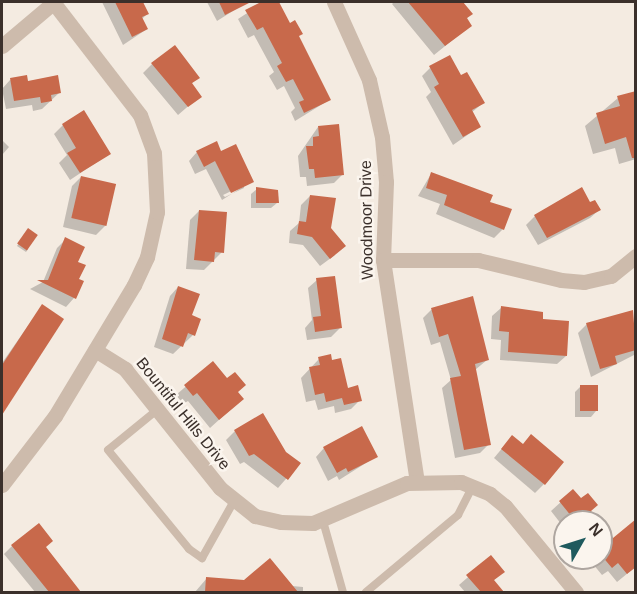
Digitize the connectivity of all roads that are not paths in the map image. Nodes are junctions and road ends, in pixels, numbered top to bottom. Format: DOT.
graph roads {
  1 [pos="53,2"];
  2 [pos="334,2"];
  3 [pos="2,46"];
  4 [pos="636,256"];
  5 [pos="383,260"];
  6 [pos="94,350"];
  7 [pos="157,410"];
  8 [pos="417,481"];
  9 [pos="2,485"];
  10 [pos="473,486"];
  11 [pos="234,501"];
  12 [pos="323,521"];
  13 [pos="343,592"];
  14 [pos="366,592"];
  15 [pos="576,592"];
  1 -- 3 [label="street"];
  1 -- 6 [label="street"];
  2 -- 5 [label="street, Woodmoor Drive"];
  4 -- 5 [label="street"];
  5 -- 8 [label="street, Woodmoor Drive"];
  6 -- 7 [label="street, Bountiful Hills Drive"];
  6 -- 9 [label="street"];
  7 -- 11 [label="street, Bountiful Hills Drive"];
  7 -- 11 [label="lane"];
  8 -- 10 [label="street, Bountiful Hills Drive"];
  8 -- 12 [label="street, Bountiful Hills Drive"];
  10 -- 14 [label="lane"];
  10 -- 15 [label="street, Bountiful Hills Drive"];
  11 -- 12 [label="street, Bountiful Hills Drive"];
  12 -- 13 [label="lane"];
}
